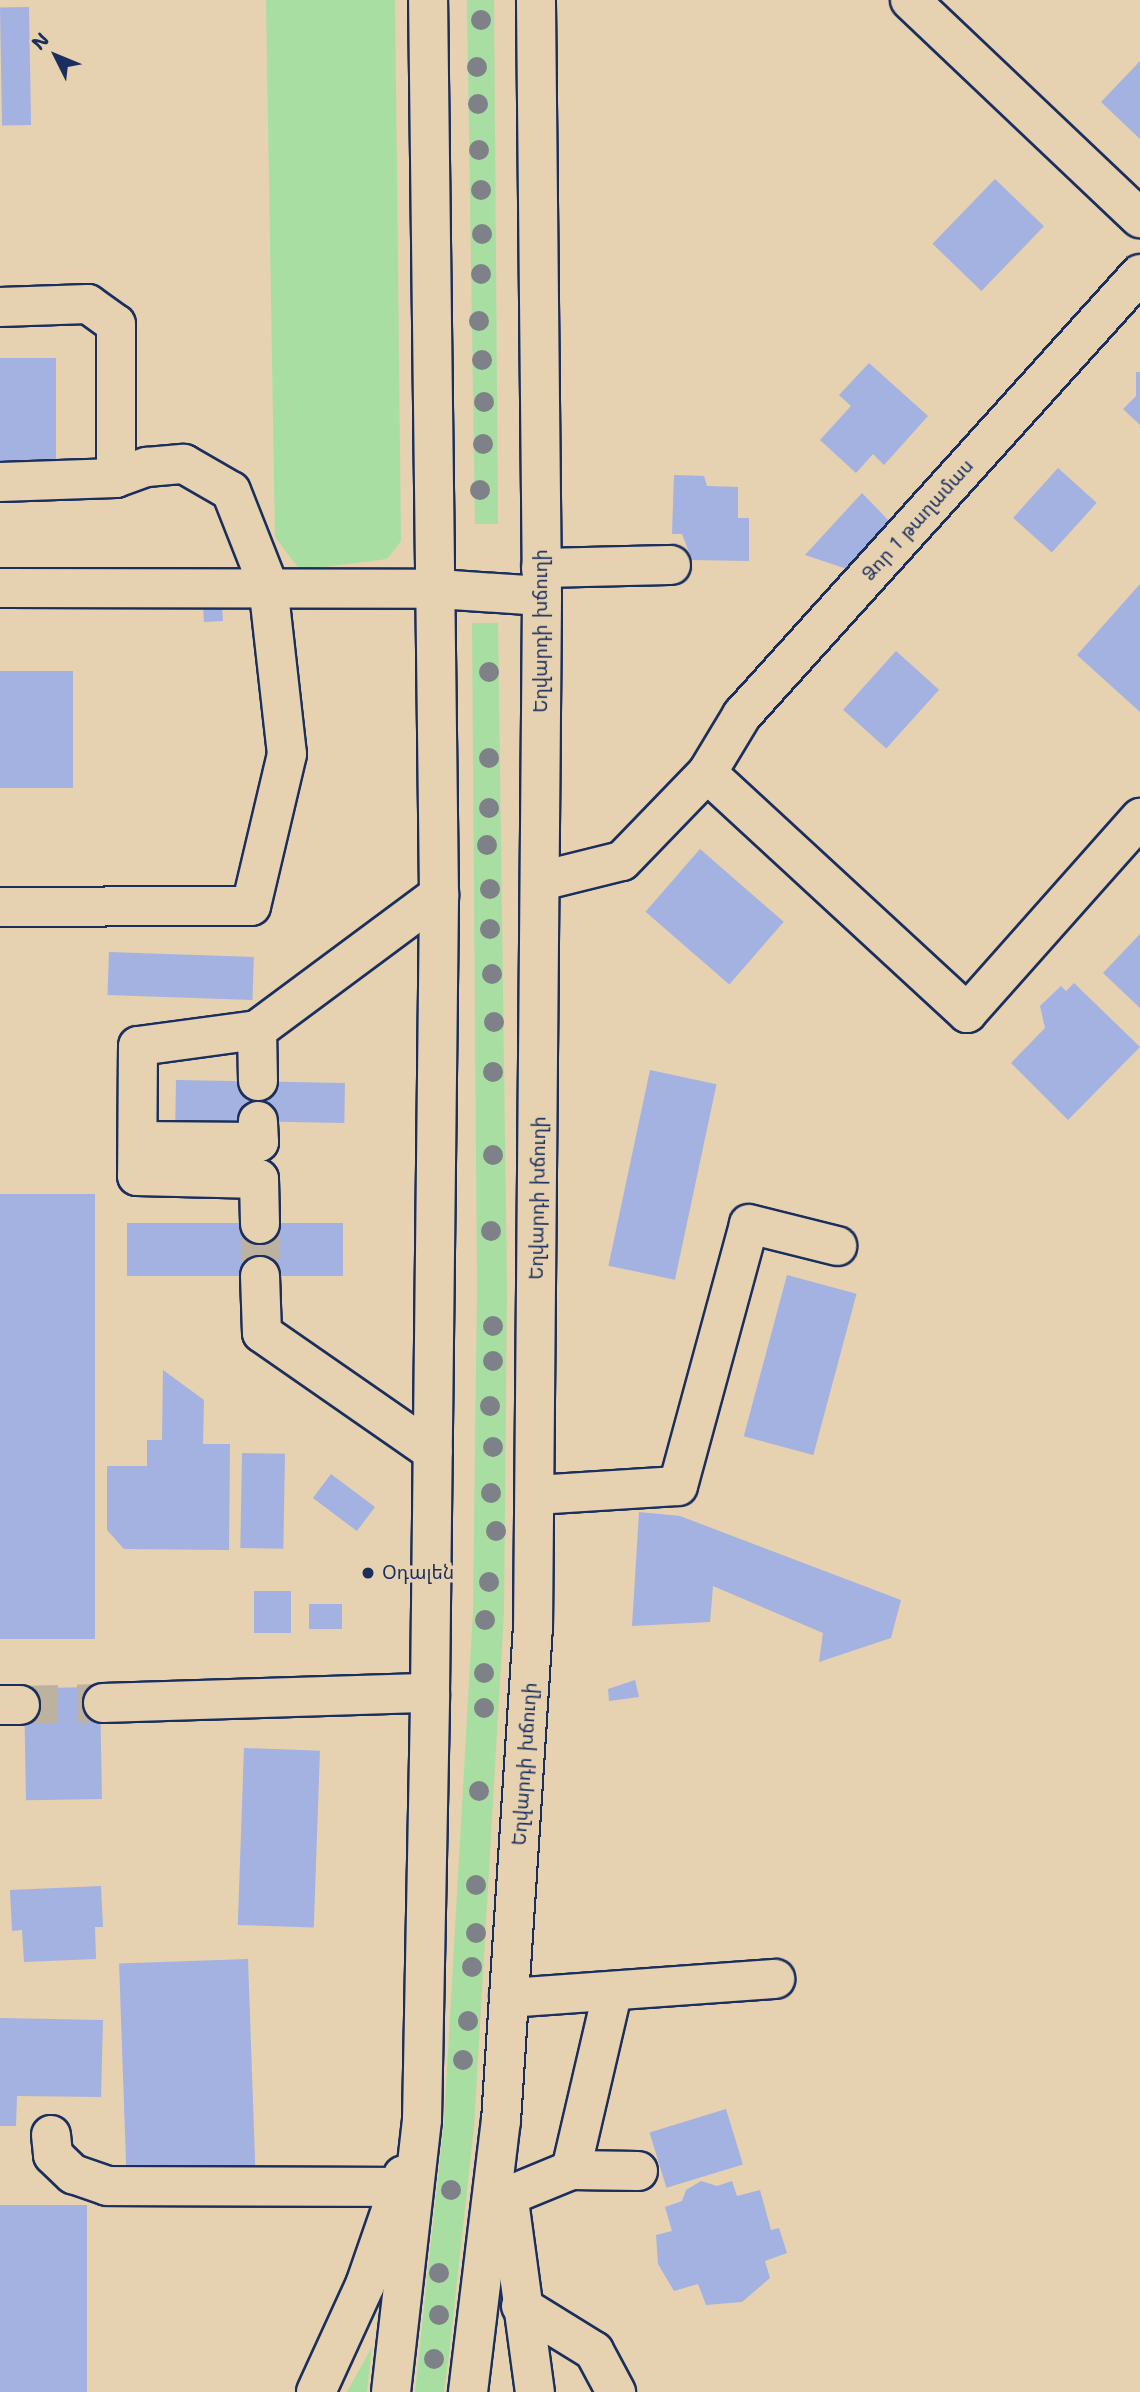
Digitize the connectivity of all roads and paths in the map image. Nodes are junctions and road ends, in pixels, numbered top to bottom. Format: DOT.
graph roads {
  1 [pos="428,0"];
  2 [pos="909,0"];
  3 [pos="542,3"];
  4 [pos="1140,218"];
  5 [pos="1140,274"];
  6 [pos="0,307"];
  7 [pos="116,478"];
  8 [pos="0,482"];
  9 [pos="671,565"];
  10 [pos="542,582"];
  11 [pos="268,584"];
  12 [pos="0,588"];
  13 [pos="438,589"];
  14 [pos="706,773"];
  15 [pos="1140,818"];
  16 [pos="541,881"];
  17 [pos="439,895"];
  18 [pos="0,907"];
  19 [pos="257,1030"];
  20 [pos="258,1082"];
  21 [pos="258,1121"];
  22 [pos="138,1141"];
  23 [pos="260,1224"];
  24 [pos="837,1246"];
  25 [pos="261,1276"];
  26 [pos="433,1452"];
  27 [pos="535,1495"];
  28 [pos="430,1693"];
  29 [pos="103,1703"];
  30 [pos="775,1979"];
  31 [pos="612,1994"];
  32 [pos="509,1998"];
  33 [pos="422,2120"];
  34 [pos="501,2121"];
  35 [pos="51,2135"];
  36 [pos="571,2170"];
  37 [pos="638,2171"];
  38 [pos="398,2187"];
  39 [pos="508,2196"];
  40 [pos="521,2306"];
  41 [pos="316,2392"];
  42 [pos="391,2392"];
  43 [pos="468,2392"];
  44 [pos="536,2392"];
  45 [pos="616,2392"];
  1 -- 13 [label="main road"];
  2 -- 4 [label="main road"];
  3 -- 10 [label="main road, Եղվարդի խճուղի"];
  5 -- 14 [label="main road, Ձոր 1 թաղամաս"];
  6 -- 7 [label="main road"];
  7 -- 8 [label="main road"];
  7 -- 11 [label="main road"];
  9 -- 10 [label="main road"];
  10 -- 13 [label="main road"];
  10 -- 16 [label="main road, Եղվարդի խճուղի"];
  11 -- 12 [label="main road"];
  11 -- 13 [label="main road"];
  11 -- 18 [label="main road"];
  13 -- 17 [label="main road"];
  14 -- 15 [label="main road"];
  14 -- 16 [label="main road, Ձոր 1 թաղամաս"];
  16 -- 27 [label="main road, Եղվարդի խճուղի"];
  17 -- 19 [label="main road"];
  17 -- 26 [label="main road"];
  19 -- 20 [label="main road"];
  19 -- 22 [label="main road"];
  21 -- 22 [label="main road"];
  22 -- 23 [label="main road"];
  24 -- 27 [label="main road"];
  25 -- 26 [label="main road"];
  26 -- 28 [label="main road"];
  27 -- 32 [label="main road, Եղվարդի խճուղի"];
  28 -- 29 [label="main road"];
  28 -- 33 [label="main road"];
  30 -- 31 [label="main road"];
  31 -- 32 [label="main road"];
  31 -- 36 [label="main road"];
  32 -- 34 [label="main road, Եղվարդի խճուղի"];
  33 -- 38 [label="main road"];
  33 -- 42 [label="main road"];
  34 -- 39 [label="main road"];
  34 -- 43 [label="main road, Եղվարդի խճուղի"];
  35 -- 38 [label="main road"];
  36 -- 37 [label="main road"];
  36 -- 39 [label="main road"];
  38 -- 41 [label="main road"];
  39 -- 40 [label="main road"];
  40 -- 44 [label="main road"];
  40 -- 45 [label="main road"];
}
